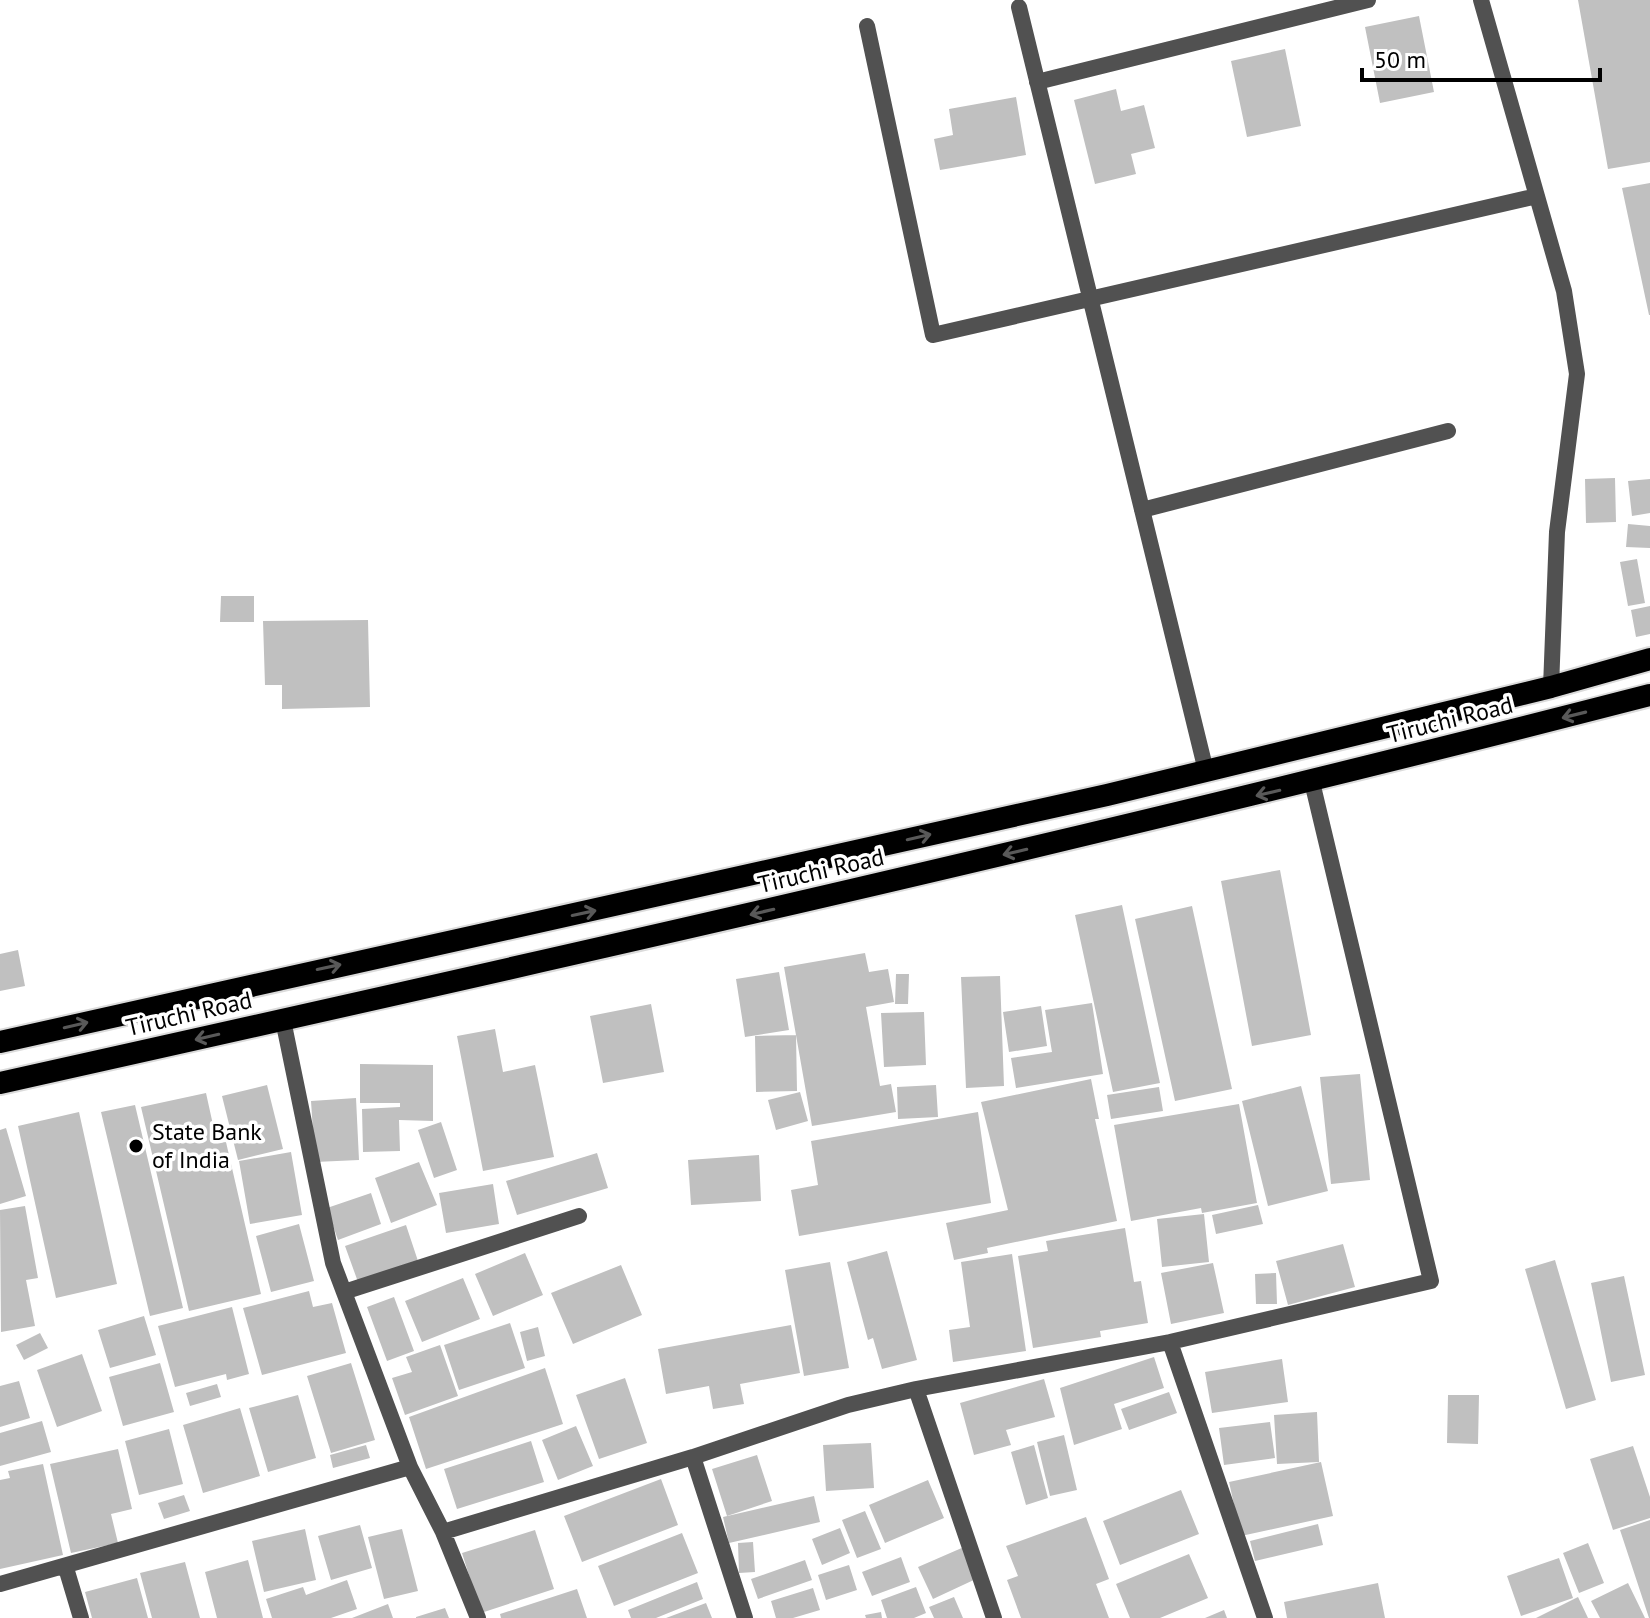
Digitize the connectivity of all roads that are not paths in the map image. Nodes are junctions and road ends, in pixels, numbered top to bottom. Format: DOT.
graph roads {
  1 [pos="1368,0"];
  2 [pos="1481,0"];
  3 [pos="1019,7"];
  4 [pos="867,26"];
  5 [pos="1037,82"];
  6 [pos="1537,196"];
  7 [pos="1091,299"];
  8 [pos="1448,431"];
  9 [pos="1142,510"];
  10 [pos="1650,659"];
  11 [pos="1551,687"];
  12 [pos="1650,695"];
  13 [pos="1206,771"];
  14 [pos="1312,782"];
  15 [pos="283,1020"];
  16 [pos="0,1042"];
  17 [pos="0,1083"];
  18 [pos="579,1216"];
  19 [pos="344,1292"];
  20 [pos="1170,1342"];
  21 [pos="916,1389"];
  22 [pos="693,1457"];
  23 [pos="410,1467"];
  24 [pos="443,1532"];
  25 [pos="66,1568"];
  26 [pos="0,1584"];
  27 [pos="81,1618"];
  28 [pos="478,1618"];
  29 [pos="745,1618"];
  30 [pos="994,1618"];
  31 [pos="1265,1618"];
  1 -- 5 [label="street"];
  2 -- 6 [label="street"];
  3 -- 5 [label="street"];
  4 -- 7 [label="street"];
  5 -- 7 [label="street"];
  6 -- 7 [label="street"];
  6 -- 11 [label="street"];
  7 -- 9 [label="street"];
  8 -- 9 [label="street"];
  9 -- 13 [label="street"];
  10 -- 11 [label="highway, Tiruchi Road"];
  11 -- 13 [label="highway, Tiruchi Road"];
  12 -- 14 [label="highway, Tiruchi Road, one-way"];
  16 -- 13 [label="highway, Tiruchi Road, one-way"];
  14 -- 15 [label="highway, Tiruchi Road, one-way"];
  14 -- 20 [label="street"];
  15 -- 17 [label="highway, Tiruchi Road, one-way"];
  15 -- 19 [label="street"];
  18 -- 19 [label="street"];
  19 -- 23 [label="street"];
  20 -- 21 [label="street"];
  20 -- 31 [label="street"];
  21 -- 22 [label="street"];
  21 -- 30 [label="street"];
  22 -- 24 [label="street"];
  22 -- 29 [label="street"];
  23 -- 24 [label="street"];
  23 -- 25 [label="street"];
  24 -- 28 [label="street"];
  25 -- 26 [label="street"];
  25 -- 27 [label="street"];
}
